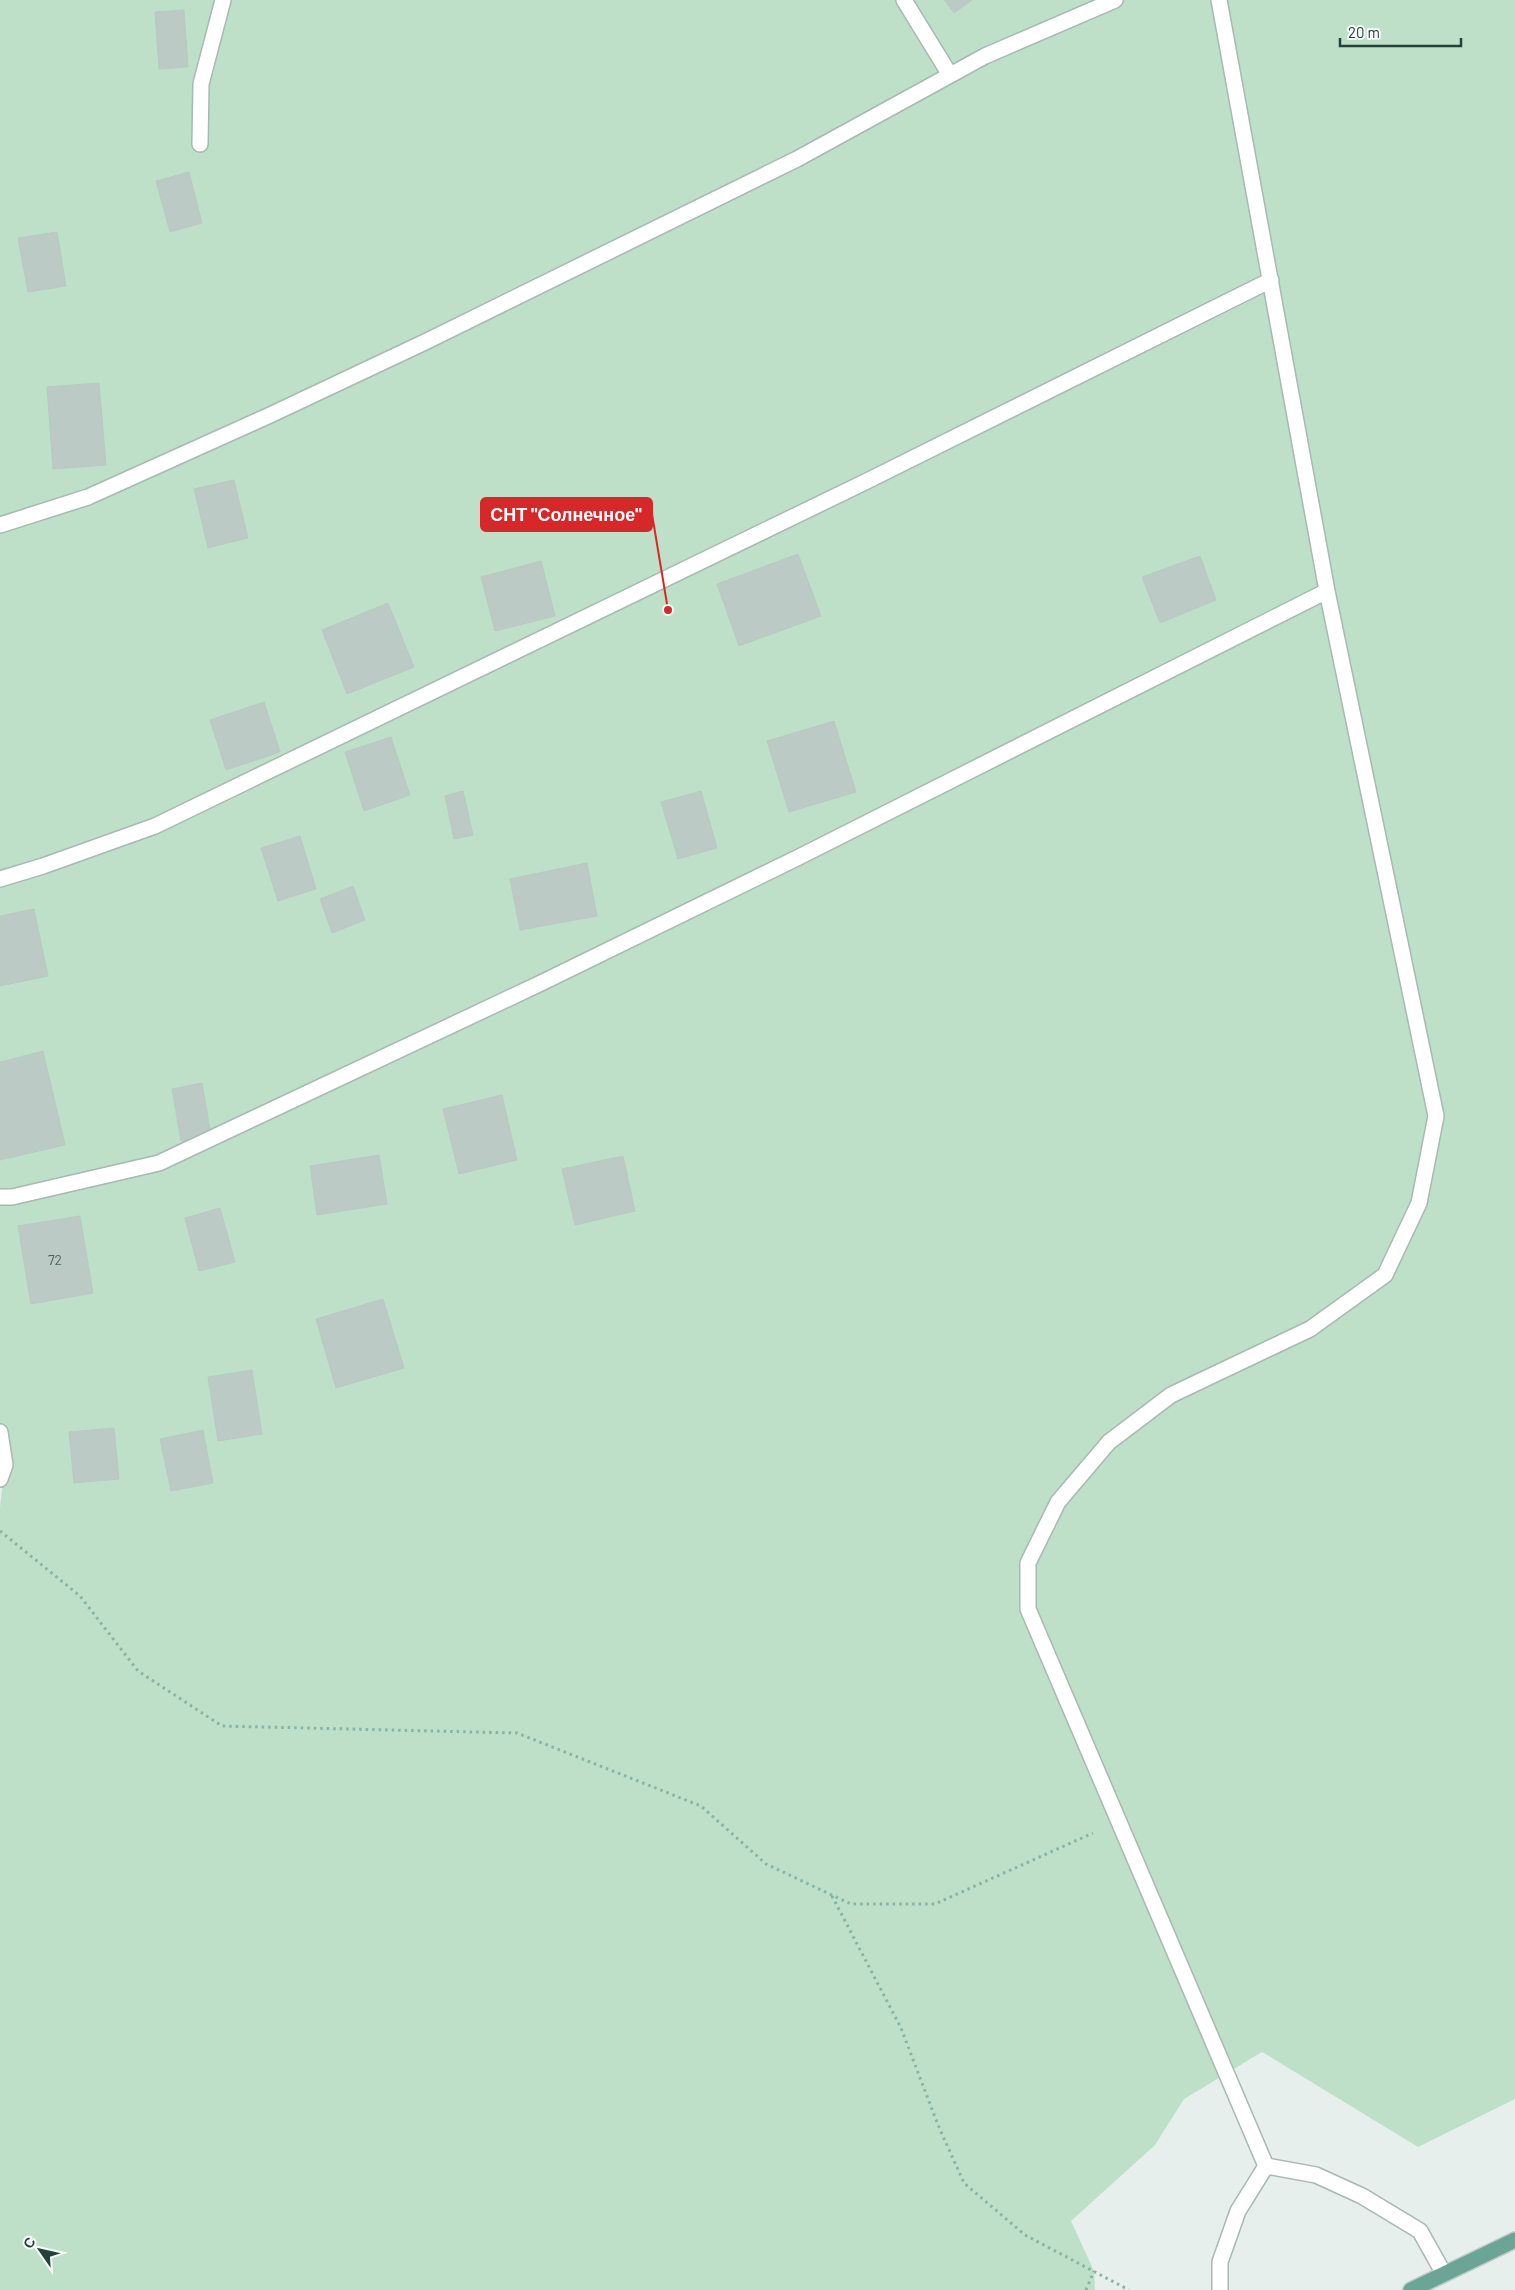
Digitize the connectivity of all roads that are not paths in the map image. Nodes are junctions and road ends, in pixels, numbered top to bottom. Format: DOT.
graph roads {
  1 [pos="223,0"];
  2 [pos="904,0"];
  3 [pos="1115,0"];
  4 [pos="1219,0"];
  5 [pos="950,75"];
  6 [pos="200,144"];
  7 [pos="1270,280"];
  8 [pos="0,525"];
  9 [pos="1327,591"];
  10 [pos="0,879"];
  11 [pos="0,1197"];
  12 [pos="0,1432"];
  13 [pos="0,1479"];
  14 [pos="1266,2166"];
  15 [pos="1515,2240"];
  16 [pos="1444,2274"];
  17 [pos="1220,2290"];
  18 [pos="1411,2290"];
  1 -- 6 [label="street"];
  2 -- 5 [label="street"];
  3 -- 5 [label="street"];
  4 -- 7 [label="street"];
  5 -- 8 [label="street"];
  7 -- 9 [label="street"];
  7 -- 10 [label="street"];
  9 -- 11 [label="street"];
  9 -- 14 [label="street"];
  12 -- 13 [label="street"];
  14 -- 16 [label="street"];
  14 -- 17 [label="street"];
  15 -- 16 [label="main road"];
  16 -- 18 [label="main road"];
}
